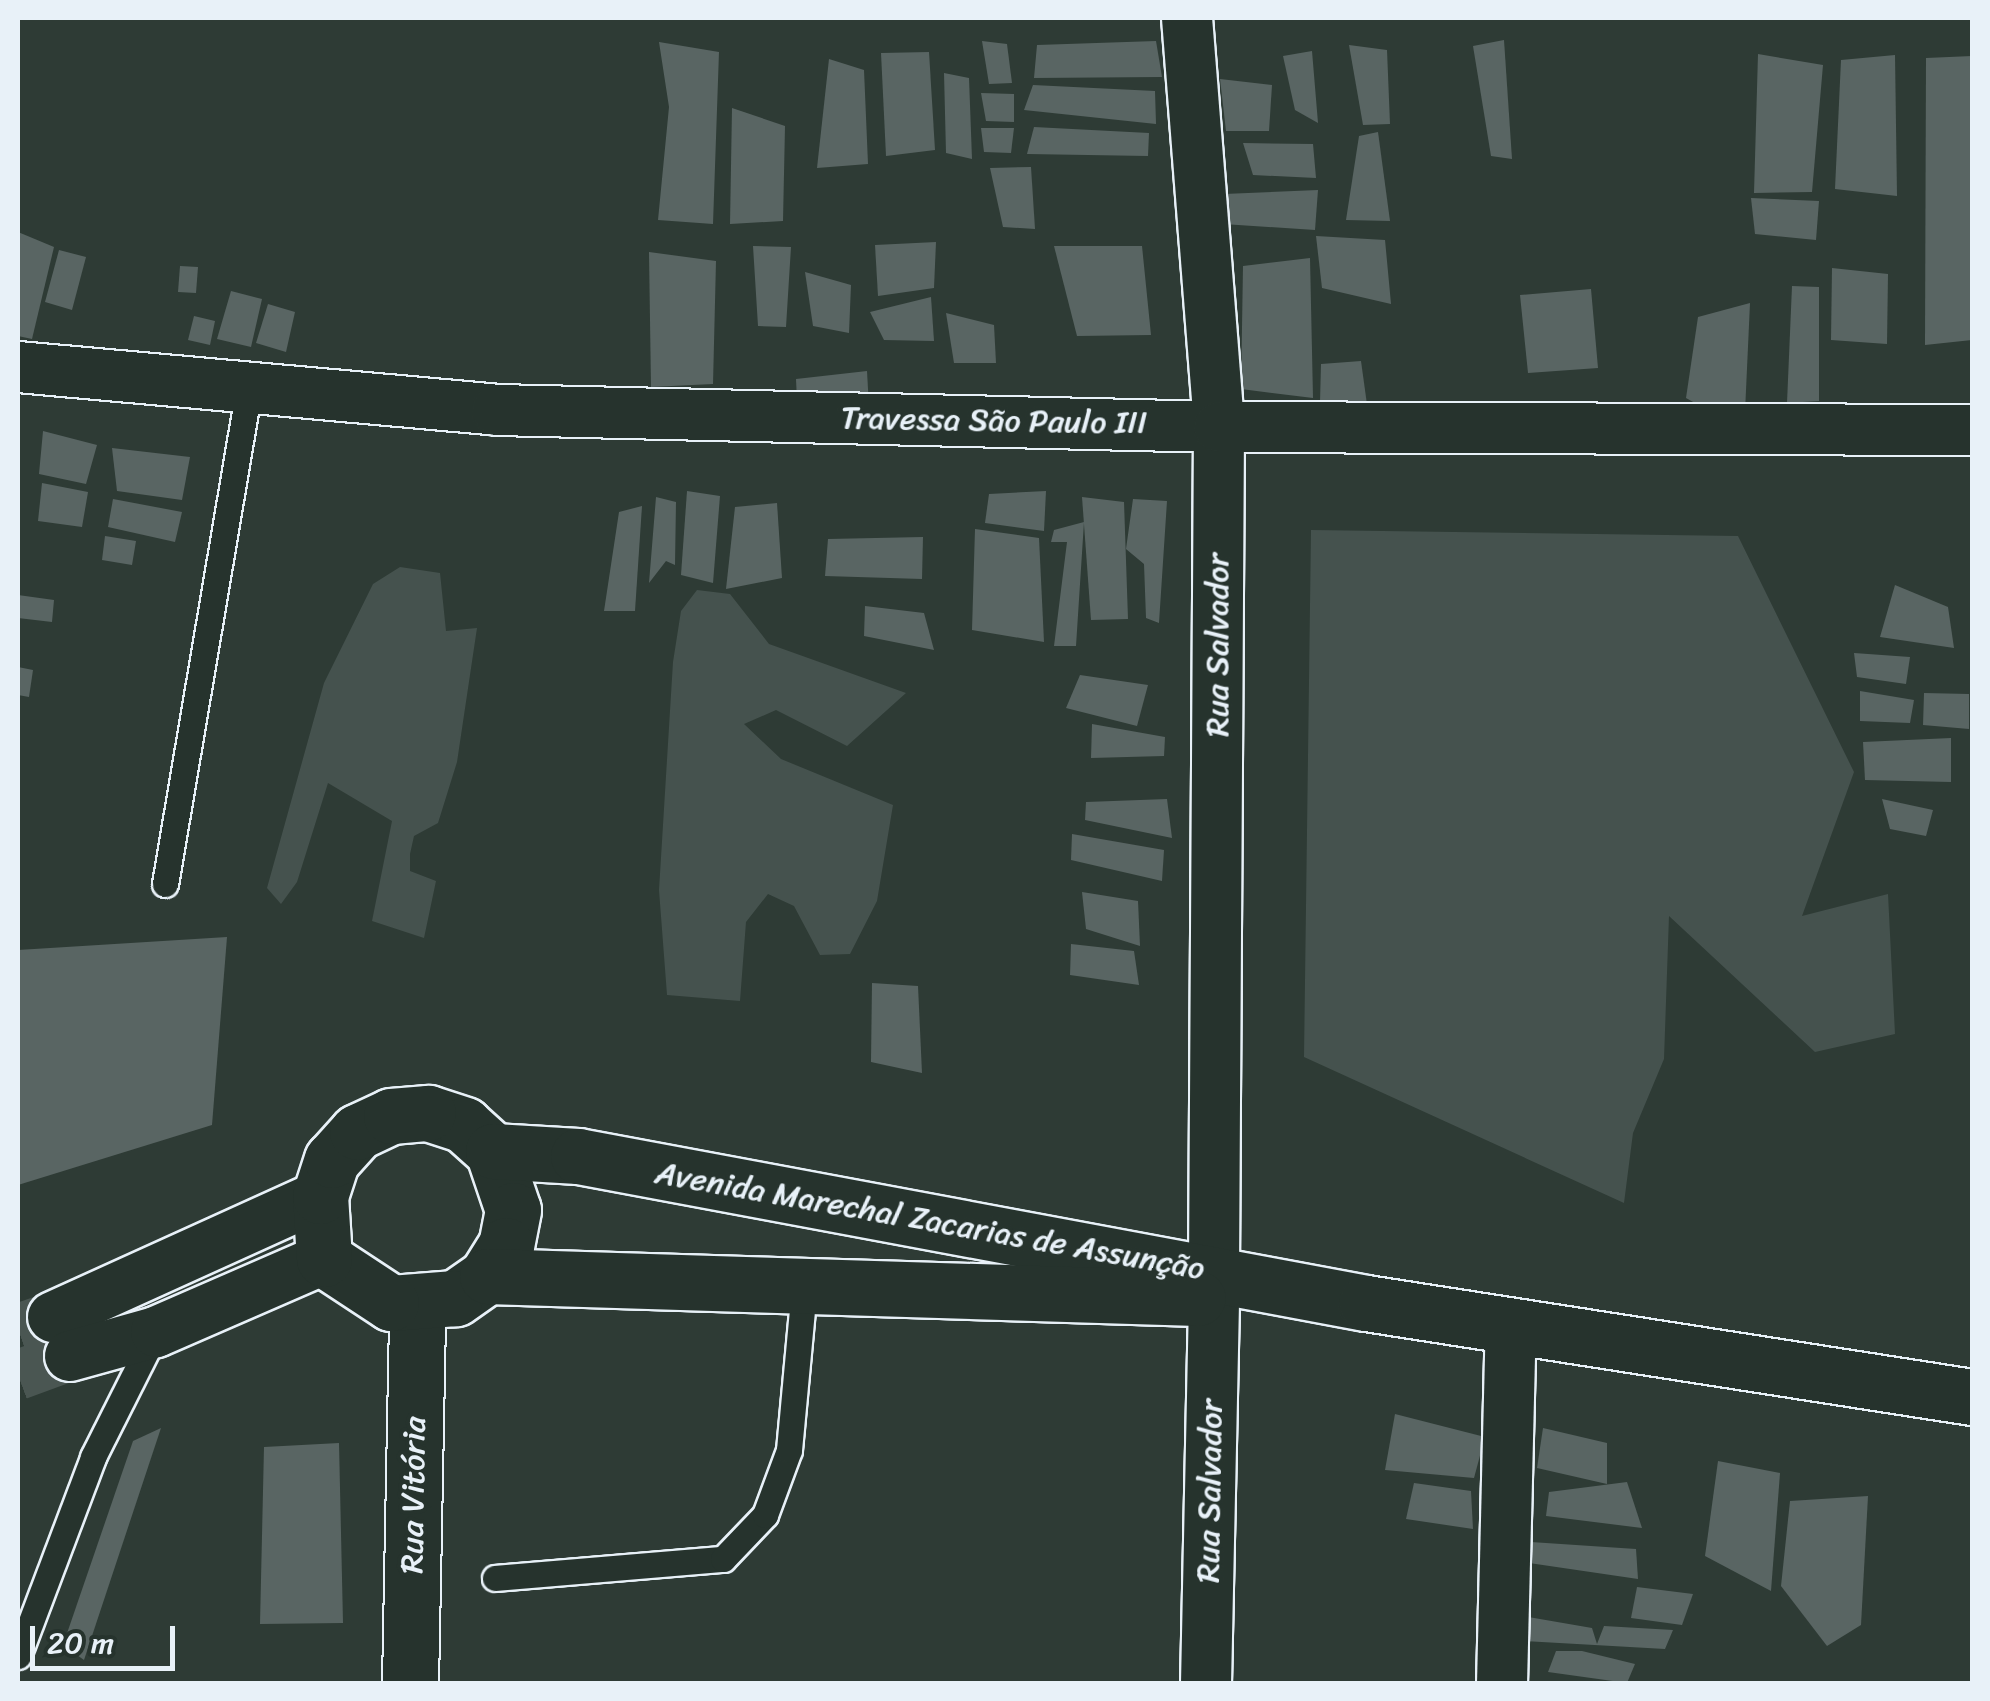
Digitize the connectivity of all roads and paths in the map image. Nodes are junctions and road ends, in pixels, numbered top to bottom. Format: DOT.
graph roads {
  1 [pos="1187,18"];
  2 [pos="18,366"];
  3 [pos="249,388"];
  4 [pos="1220,427"];
  5 [pos="1972,430"];
  6 [pos="165,884"];
  7 [pos="493,1150"];
  8 [pos="320,1196"];
  9 [pos="324,1259"];
  10 [pos="487,1276"];
  11 [pos="1214,1286"];
  12 [pos="804,1288"];
  13 [pos="417,1306"];
  14 [pos="1512,1326"];
  15 [pos="156,1332"];
  16 [pos="1972,1396"];
  17 [pos="496,1578"];
  18 [pos="18,1656"];
  19 [pos="410,1684"];
  20 [pos="1206,1684"];
  21 [pos="1502,1684"];
  1 -- 4 [label="street, Rua Salvador"];
  2 -- 3 [label="street, Travessa São Paulo III"];
  3 -- 4 [label="street, Travessa São Paulo III"];
  3 -- 6 [label="lane"];
  4 -- 5 [label="street, Travessa São Paulo III"];
  4 -- 11 [label="street, Rua Salvador"];
  7 -- 8 [label="main road"];
  7 -- 10 [label="main road"];
  7 -- 11 [label="main road, Avenida Marechal Zacarias de Assunção"];
  8 -- 9 [label="main road"];
  8 -- 15 [label="street"];
  9 -- 13 [label="main road"];
  9 -- 15 [label="street"];
  10 -- 12 [label="main road, Avenida Marechal Zacarias de Assunção"];
  10 -- 13 [label="main road"];
  11 -- 12 [label="main road, Avenida Marechal Zacarias de Assunção"];
  11 -- 14 [label="main road, Avenida Marechal Zacarias de Assunção"];
  11 -- 20 [label="street, Rua Salvador"];
  12 -- 17 [label="lane"];
  13 -- 19 [label="main road, Rua Vitória"];
  14 -- 16 [label="main road, Avenida Marechal Zacarias de Assunção"];
  14 -- 21 [label="street"];
  15 -- 18 [label="lane"];
}
